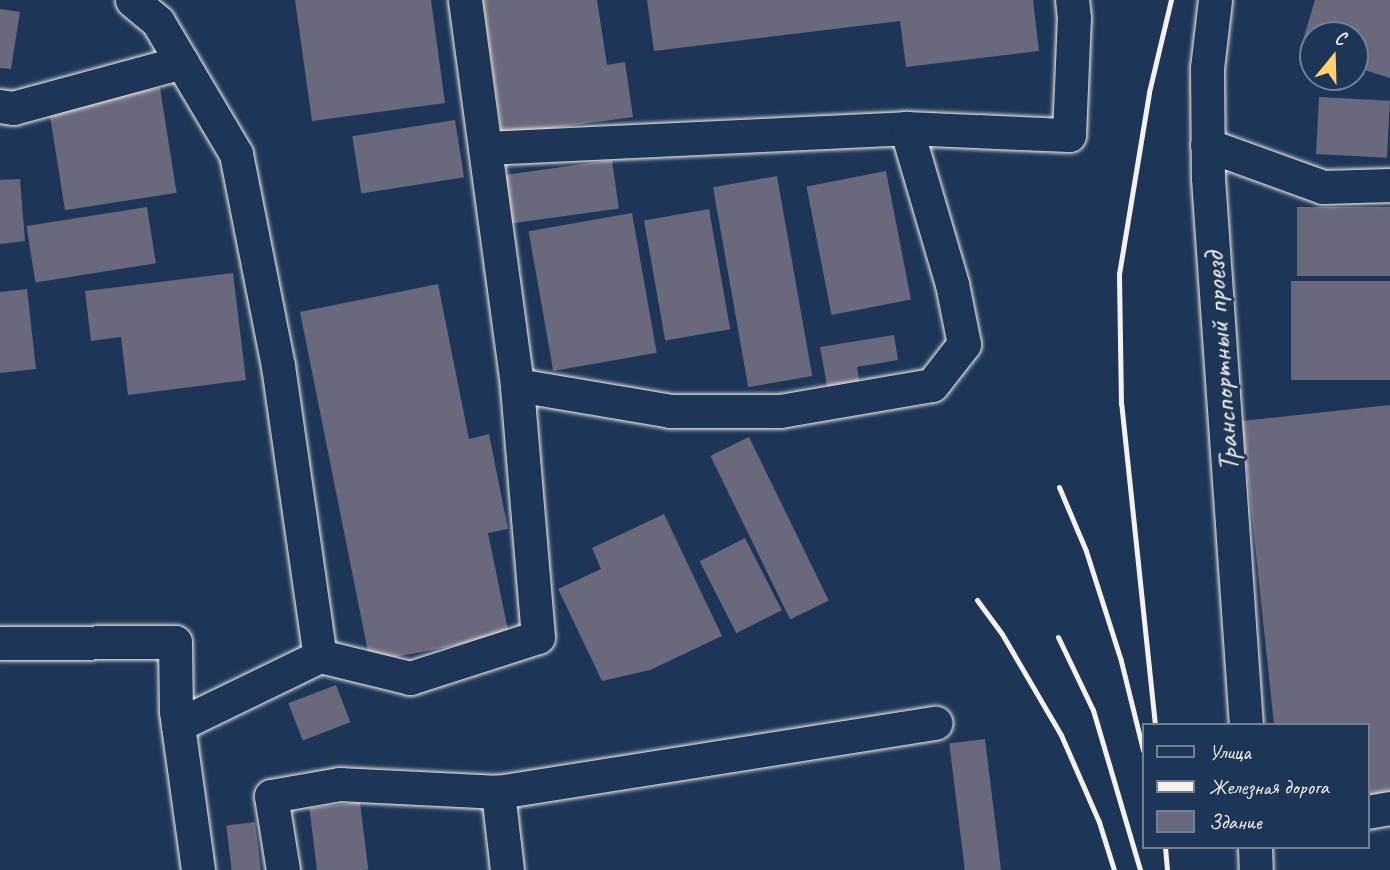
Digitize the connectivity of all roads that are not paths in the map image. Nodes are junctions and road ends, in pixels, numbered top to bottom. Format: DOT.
graph roads {
  1 [pos="132,0"];
  2 [pos="465,0"];
  3 [pos="1072,0"];
  4 [pos="1215,0"];
  5 [pos="182,62"];
  6 [pos="0,106"];
  7 [pos="906,128"];
  8 [pos="1208,145"];
  9 [pos="485,148"];
  10 [pos="1390,185"];
  11 [pos="517,385"];
  12 [pos="0,643"];
  13 [pos="320,656"];
  14 [pos="936,723"];
  15 [pos="1246,723"];
  16 [pos="178,725"];
  17 [pos="498,792"];
  18 [pos="1390,808"];
  19 [pos="1369,812"];
  20 [pos="1255,849"];
  21 [pos="198,870"];
  22 [pos="283,870"];
  23 [pos="507,870"];
  24 [pos="1256,870"];
  1 -- 5 [label="street"];
  2 -- 9 [label="street"];
  3 -- 7 [label="street"];
  4 -- 8 [label="street, Транспортный проезд"];
  5 -- 6 [label="street"];
  5 -- 13 [label="street"];
  7 -- 9 [label="street"];
  7 -- 11 [label="street"];
  8 -- 10 [label="street"];
  8 -- 15 [label="street, Транспортный проезд"];
  9 -- 11 [label="street"];
  11 -- 13 [label="street"];
  12 -- 16 [label="street"];
  13 -- 16 [label="street"];
  14 -- 17 [label="street"];
  16 -- 21 [label="street"];
  17 -- 22 [label="street"];
  17 -- 23 [label="street"];
  18 -- 19 [label="street"];
  20 -- 24 [label="street"];
}
